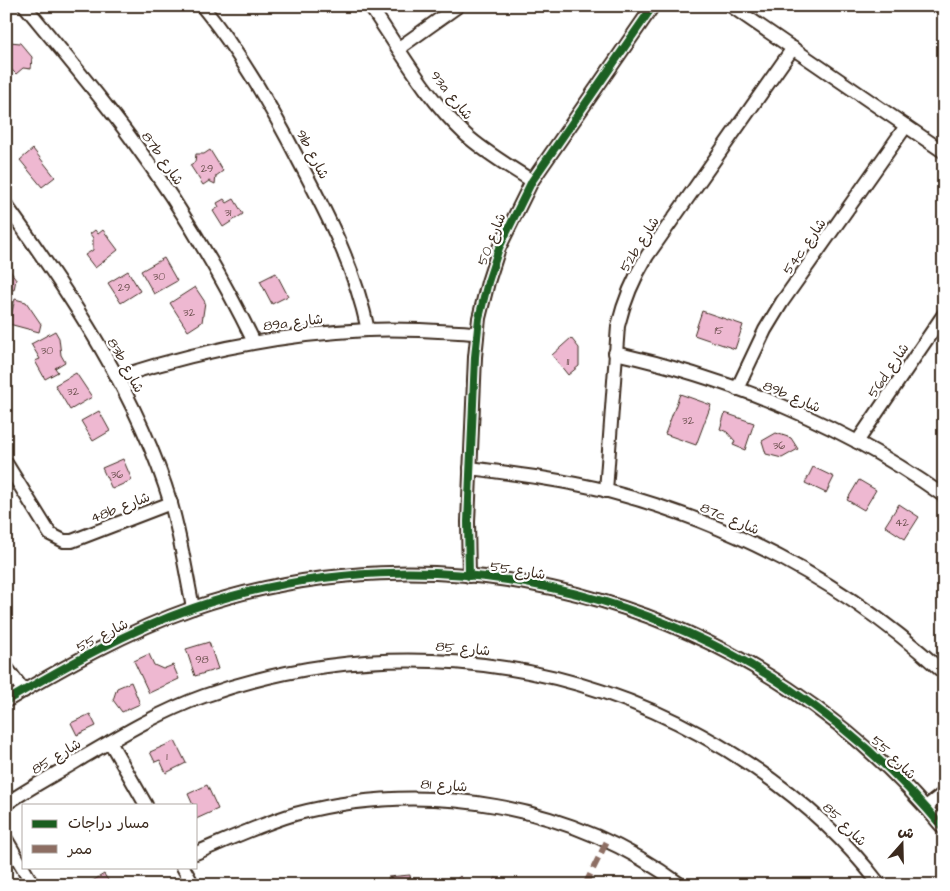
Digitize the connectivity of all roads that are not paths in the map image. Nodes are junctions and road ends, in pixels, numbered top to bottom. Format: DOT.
graph roads {
  1 [pos="25,6"];
  2 [pos="202,6"];
  3 [pos="370,6"];
  4 [pos="458,6"];
  5 [pos="653,6"];
  6 [pos="731,6"];
  7 [pos="398,48"];
  8 [pos="793,48"];
  9 [pos="906,126"];
  10 [pos="944,152"];
  11 [pos="532,180"];
  12 [pos="6,205"];
  13 [pos="944,314"];
  14 [pos="368,330"];
  15 [pos="477,334"];
  16 [pos="254,342"];
  17 [pos="615,353"];
  18 [pos="117,377"];
  19 [pos="737,389"];
  20 [pos="856,442"];
  21 [pos="6,463"];
  22 [pos="470,468"];
  23 [pos="606,491"];
  24 [pos="944,496"];
  25 [pos="170,503"];
  26 [pos="465,576"];
  27 [pos="197,607"];
  28 [pos="6,667"];
  29 [pos="944,673"];
  30 [pos="6,675"];
  31 [pos="16,696"];
  32 [pos="110,742"];
  33 [pos="944,793"];
  34 [pos="944,802"];
  35 [pos="6,804"];
  36 [pos="145,804"];
  37 [pos="929,810"];
  38 [pos="944,829"];
  39 [pos="6,839"];
  40 [pos="198,852"];
  41 [pos="22,866"];
  42 [pos="23,868"];
  43 [pos="184,868"];
  44 [pos="33,885"];
  45 [pos="193,885"];
  46 [pos="681,885"];
  47 [pos="880,885"];
  1 -- 16 [label="street, 87b شارع"];
  2 -- 14 [label="street, 91b شارع"];
  3 -- 7 [label="street, 93a شارع"];
  4 -- 7 [label="street"];
  5 -- 11 [label="street, شارع 50"];
  6 -- 8 [label="street"];
  7 -- 11 [label="street, 93a شارع"];
  8 -- 9 [label="street"];
  8 -- 17 [label="street, 52b شارع"];
  9 -- 10 [label="street"];
  9 -- 19 [label="street, 54c شارع"];
  11 -- 15 [label="street, شارع 50"];
  12 -- 18 [label="street, 83b شارع"];
  13 -- 20 [label="street, 56d شارع"];
  14 -- 15 [label="street, 89a شارع"];
  14 -- 16 [label="street, 89a شارع"];
  15 -- 22 [label="street, شارع 50"];
  16 -- 18 [label="street, 89a شارع"];
  17 -- 19 [label="street, 89b شارع"];
  17 -- 23 [label="street, 52b شارع"];
  18 -- 25 [label="street, 83b شارع"];
  19 -- 20 [label="street, 89b شارع"];
  20 -- 24 [label="street, 89b شارع"];
  21 -- 25 [label="street, 48b شارع"];
  22 -- 23 [label="street, 87c شارع"];
  22 -- 26 [label="street, شارع 50"];
  23 -- 29 [label="street, 87c شارع"];
  25 -- 27 [label="street, 83b شارع"];
  26 -- 27 [label="street, شارع 55"];
  26 -- 37 [label="street, شارع 55"];
  27 -- 31 [label="street, شارع 55"];
  28 -- 31 [label="street"];
  30 -- 31 [label="street"];
  32 -- 35 [label="street, شارع 85"];
  32 -- 36 [label="street"];
  32 -- 47 [label="street, شارع 85"];
  33 -- 37 [label="street"];
  34 -- 37 [label="street"];
  37 -- 38 [label="street, شارع 55"];
  39 -- 41 [label="street"];
  40 -- 46 [label="street, شارع 81"];
  42 -- 44 [label="street"];
  43 -- 45 [label="street"];
}
